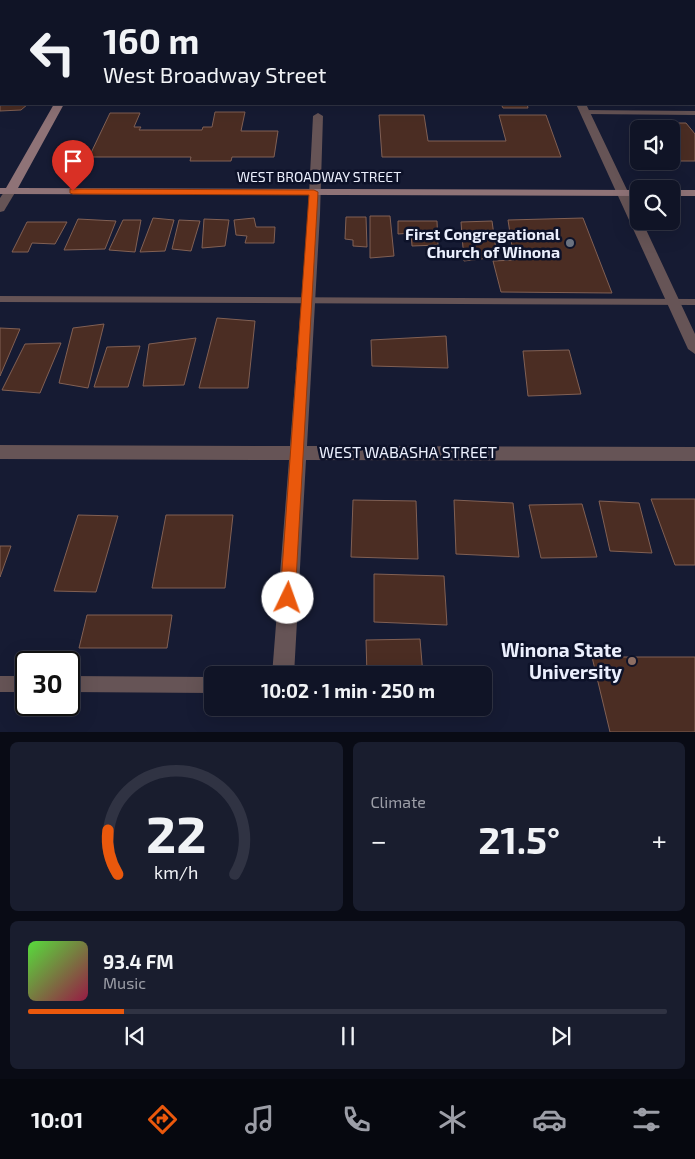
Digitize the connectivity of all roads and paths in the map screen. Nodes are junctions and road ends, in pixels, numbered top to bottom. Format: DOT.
graph roads {
  1 [pos="58,105"];
  2 [pos="583,108"];
  3 [pos="695,112"];
  4 [pos="318,116"];
  5 [pos="5,191"];
  6 [pos="314,192"];
  7 [pos="680,193"];
  8 [pos="695,193"];
  9 [pos="623,194"];
  10 [pos="630,194"];
  11 [pos="0,208"];
  12 [pos="0,299"];
  13 [pos="307,300"];
  14 [pos="673,302"];
  15 [pos="695,302"];
  16 [pos="695,349"];
  17 [pos="0,452"];
  18 [pos="297,452"];
  19 [pos="695,454"];
  20 [pos="284,666"];
  21 [pos="0,684"];
  22 [pos="15,684"];
  23 [pos="80,684"];
  24 [pos="204,685"];
  1 -- 5 [label="main road"];
  2 -- 3 [label="lane"];
  2 -- 9 [label="street"];
  4 -- 6 [label="street"];
  5 -- 6 [label="main road, WEST BROADWAY STREET"];
  5 -- 11 [label="street"];
  6 -- 9 [label="main road, WEST BROADWAY STREET"];
  6 -- 13 [label="street"];
  7 -- 8 [label="main road"];
  9 -- 10 [label="main road, WEST BROADWAY STREET"];
  9 -- 14 [label="street"];
  12 -- 13 [label="lane"];
  13 -- 14 [label="lane"];
  13 -- 18 [label="street"];
  14 -- 15 [label="lane"];
  14 -- 16 [label="street"];
  17 -- 18 [label="street, WEST WABASHA STREET"];
  18 -- 19 [label="street, WEST WABASHA STREET"];
  18 -- 20 [label="street"];
  21 -- 22 [label="lane"];
  23 -- 24 [label="lane"];
}
